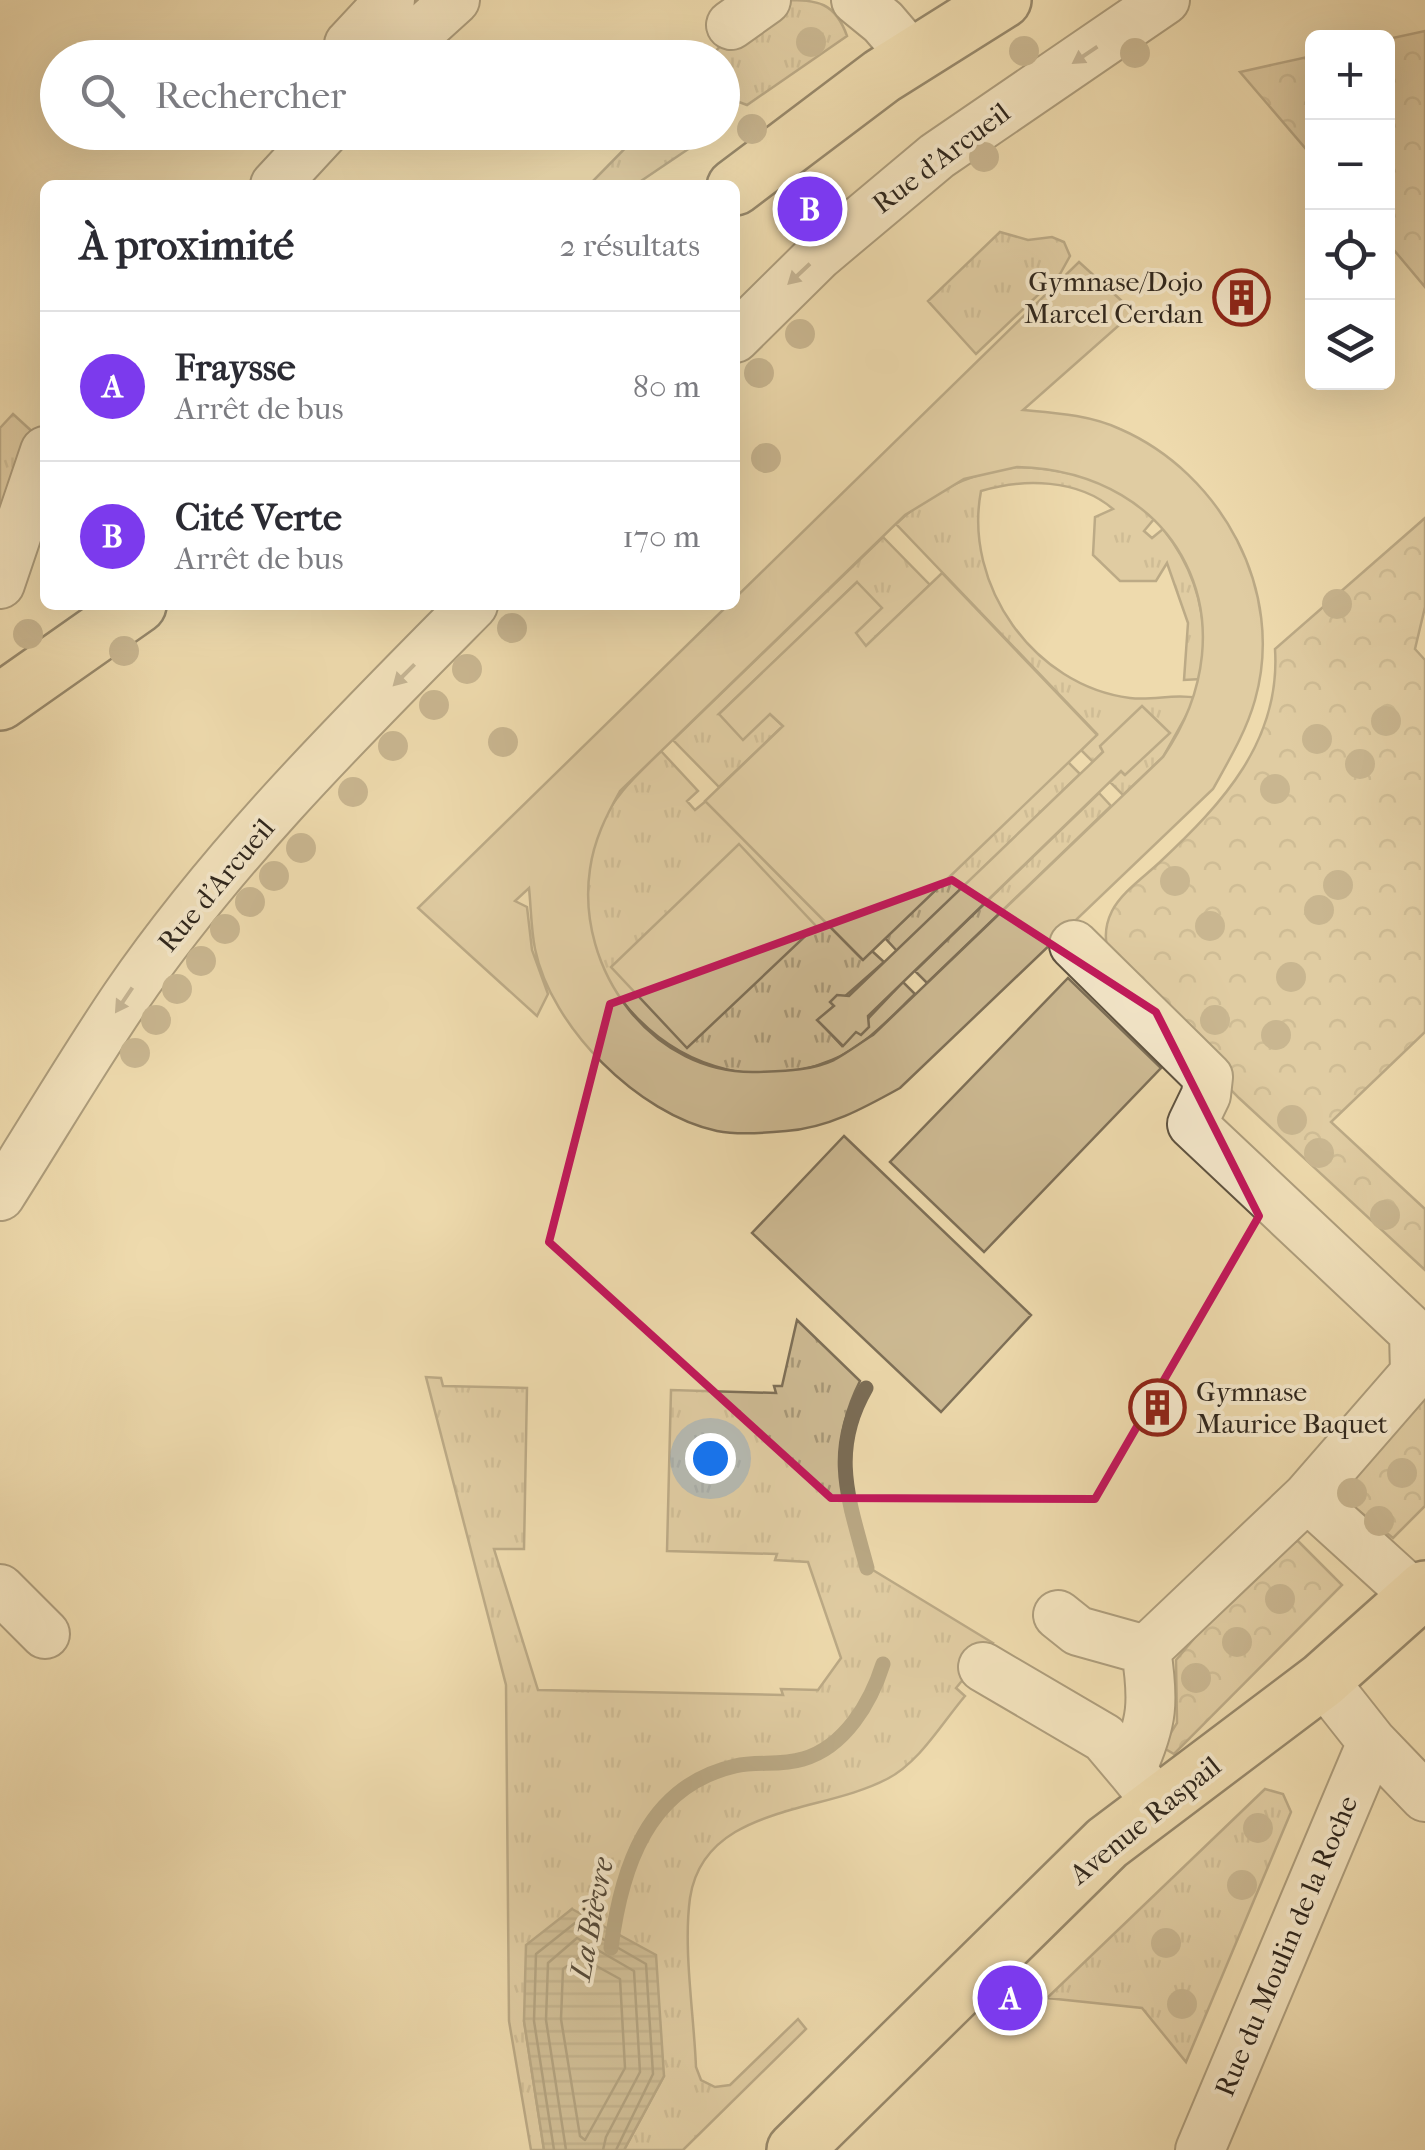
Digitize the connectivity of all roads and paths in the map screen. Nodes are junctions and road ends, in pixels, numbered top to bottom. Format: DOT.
graph roads {
  1 [pos="390,0"];
  2 [pos="455,0"];
  3 [pos="856,0"];
  4 [pos="1003,0"];
  5 [pos="1165,0"];
  6 [pos="353,40"];
  7 [pos="411,40"];
  8 [pos="913,57"];
  9 [pos="307,150"];
  10 [pos="279,180"];
  11 [pos="740,184"];
  12 [pos="740,333"];
  13 [pos="40,466"];
  14 [pos="0,584"];
  15 [pos="130,610"];
  16 [pos="467,610"];
  17 [pos="5,687"];
  18 [pos="1074,945"];
  19 [pos="0,1196"];
  20 [pos="1308,1497"];
  21 [pos="0,1589"];
  22 [pos="1421,1593"];
  23 [pos="1058,1615"];
  24 [pos="45,1634"];
  25 [pos="1146,1650"];
  26 [pos="983,1666"];
  27 [pos="1323,1680"];
  28 [pos="1372,1742"];
  29 [pos="1145,1788"];
  30 [pos="1425,1797"];
  31 [pos="794,2150"];
  32 [pos="1200,2150"];
  1 -- 6 [label="street"];
  2 -- 7 [label="street"];
  3 -- 8 [label="street"];
  4 -- 8 [label="main road"];
  5 -- 12 [label="street, Rue d'Arcueil, one-way"];
  8 -- 11 [label="main road"];
  9 -- 10 [label="street"];
  13 -- 14 [label="street"];
  15 -- 17 [label="main road"];
  16 -- 19 [label="street, Rue d'Arcueil, one-way"];
  18 -- 20 [label="street"];
  20 -- 22 [label="street"];
  20 -- 25 [label="street"];
  21 -- 24 [label="street"];
  22 -- 27 [label="main road, Avenue Raspail"];
  23 -- 25 [label="street"];
  25 -- 29 [label="street"];
  26 -- 29 [label="street"];
  27 -- 28 [label="street"];
  27 -- 29 [label="main road, Avenue Raspail"];
  28 -- 30 [label="street"];
  28 -- 32 [label="street, Rue du Moulin de la Roche"];
  29 -- 31 [label="main road, Avenue Raspail"];
}
